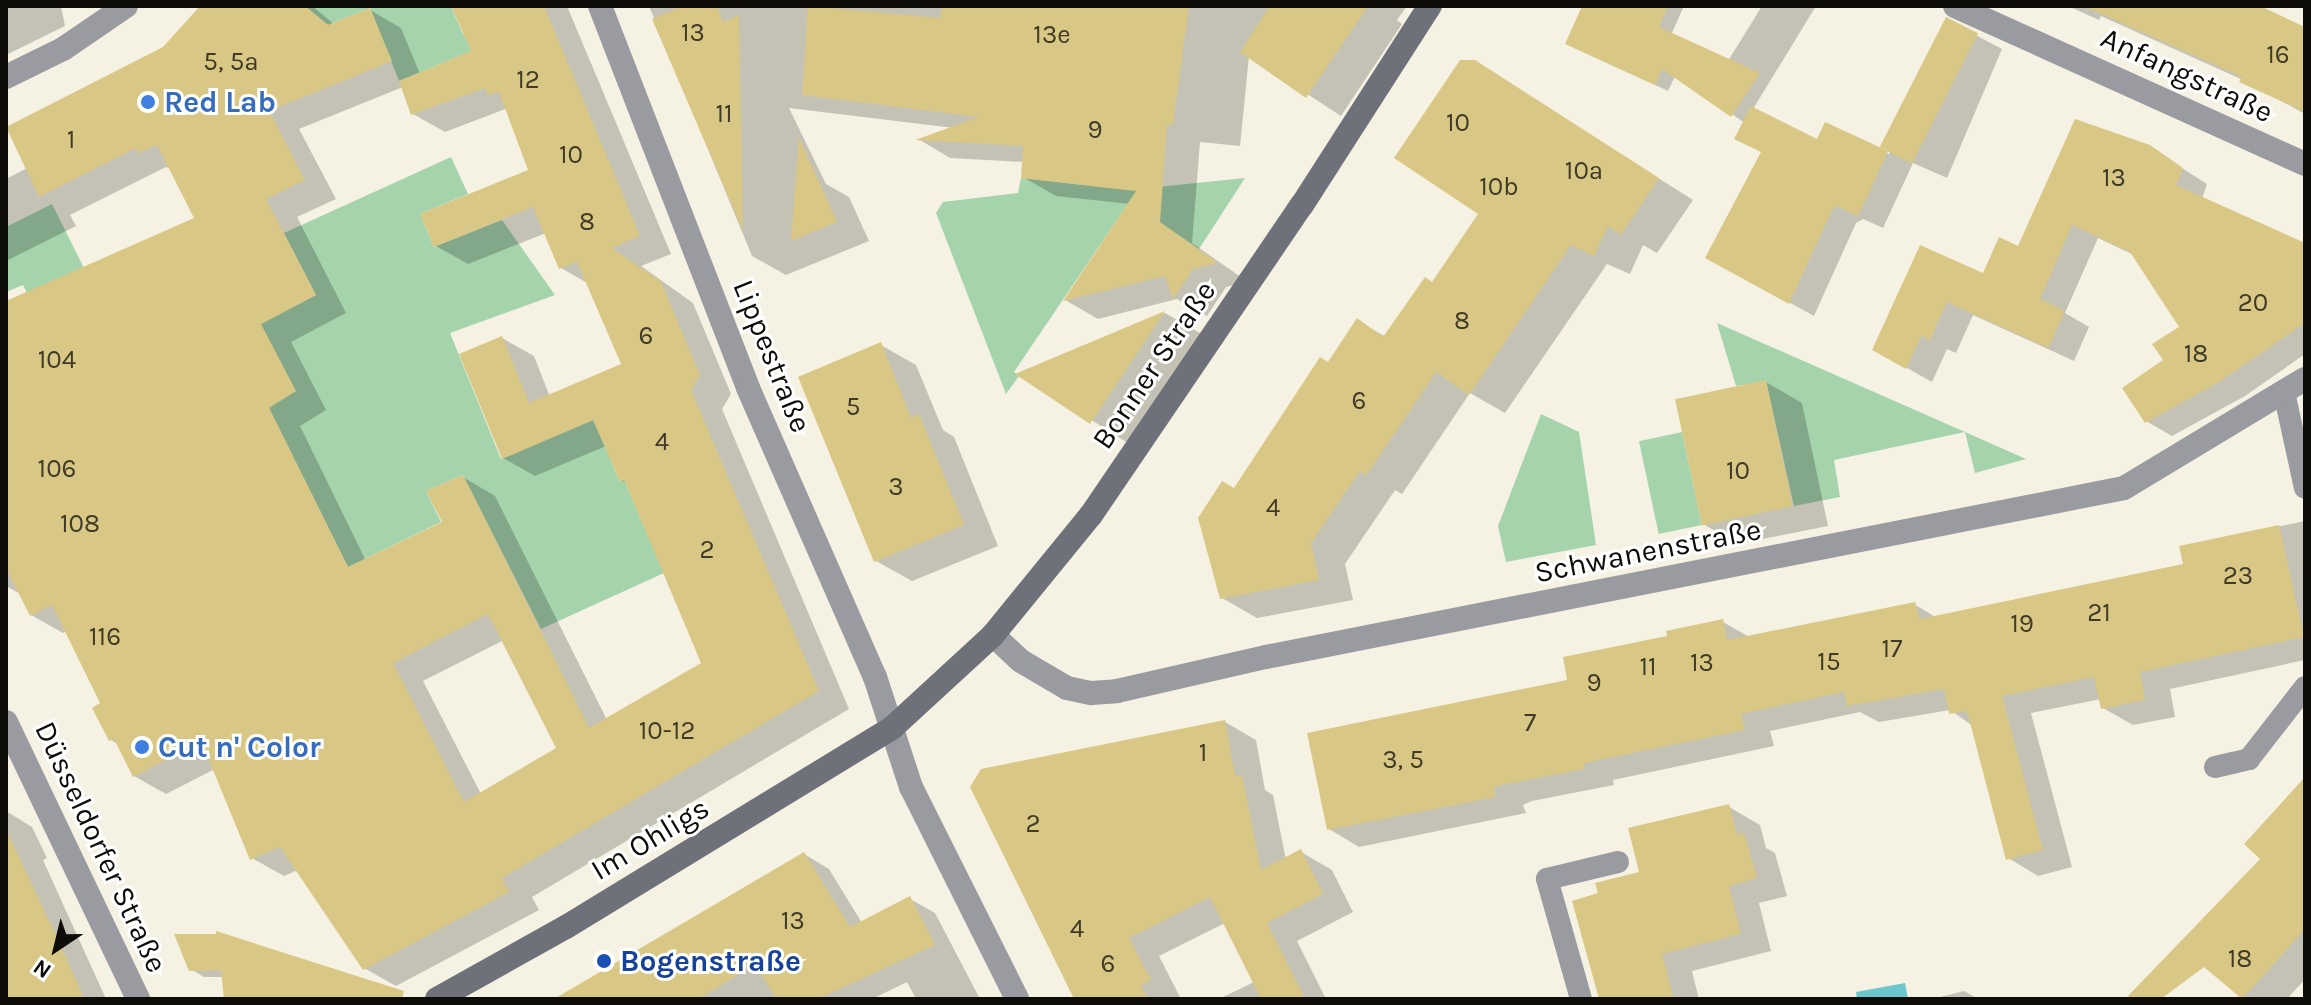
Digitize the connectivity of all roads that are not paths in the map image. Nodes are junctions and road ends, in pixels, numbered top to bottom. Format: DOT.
graph roads {
  1 [pos="126,6"];
  2 [pos="600,6"];
  3 [pos="1430,6"];
  4 [pos="1955,6"];
  5 [pos="6,77"];
  6 [pos="2305,164"];
  7 [pos="2305,379"];
  8 [pos="2284,392"];
  9 [pos="2305,488"];
  10 [pos="993,635"];
  11 [pos="2305,687"];
  12 [pos="6,722"];
  13 [pos="892,728"];
  14 [pos="12,748"];
  15 [pos="2215,767"];
  16 [pos="1618,862"];
  17 [pos="138,999"];
  18 [pos="437,999"];
  19 [pos="1017,999"];
  20 [pos="1581,999"];
  1 -- 5 [label="street"];
  2 -- 13 [label="street, Lippestraße"];
  3 -- 10 [label="main road, Bonner Straße"];
  4 -- 6 [label="street, Anfangstraße"];
  7 -- 8 [label="street, Schwanenstraße"];
  8 -- 9 [label="lane"];
  8 -- 10 [label="street, Schwanenstraße"];
  10 -- 13 [label="main road, Bonner Straße"];
  11 -- 15 [label="lane"];
  12 -- 14 [label="street, Düsseldorfer Straße"];
  13 -- 18 [label="main road, Im Ohligs"];
  13 -- 19 [label="street"];
  14 -- 17 [label="street, Düsseldorfer Straße"];
  16 -- 20 [label="lane"];
}
